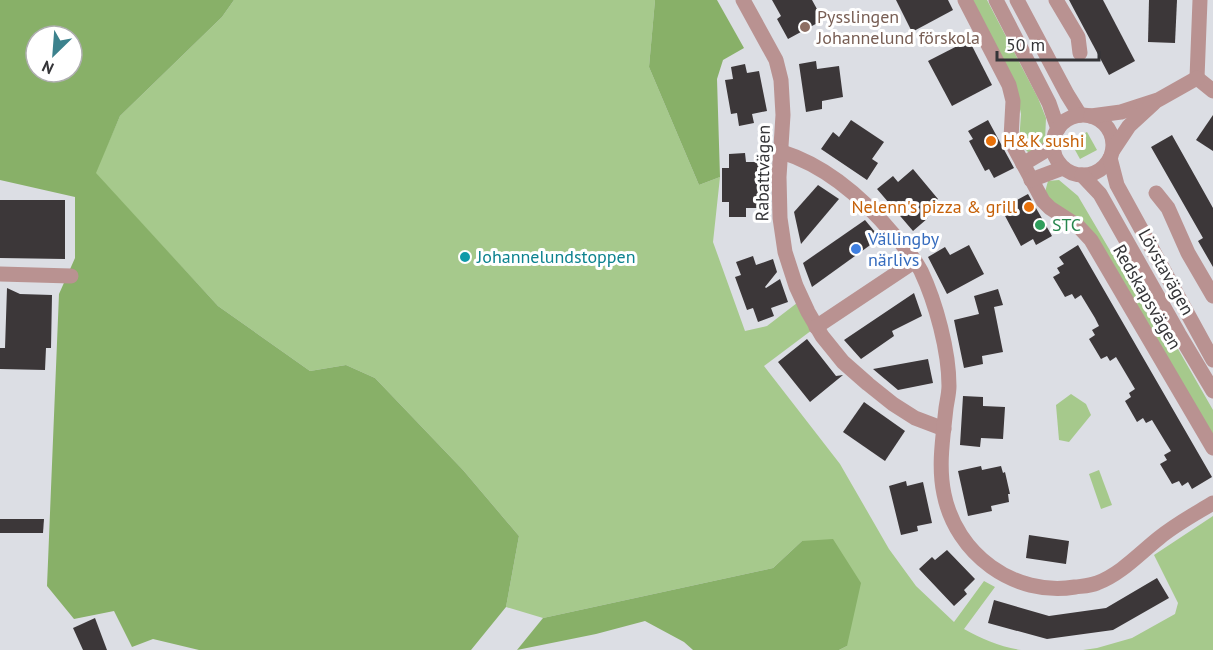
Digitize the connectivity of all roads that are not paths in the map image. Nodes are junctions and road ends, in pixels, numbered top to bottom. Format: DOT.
graph roads {
  1 [pos="743,0"];
  2 [pos="965,0"];
  3 [pos="996,0"];
  4 [pos="1017,0"];
  5 [pos="1056,0"];
  6 [pos="1200,0"];
  7 [pos="1080,53"];
  8 [pos="1197,78"];
  9 [pos="1213,91"];
  10 [pos="1158,100"];
  11 [pos="1085,116"];
  12 [pos="1058,129"];
  13 [pos="1053,147"];
  14 [pos="782,152"];
  15 [pos="1111,154"];
  16 [pos="1023,164"];
  17 [pos="1063,168"];
  18 [pos="1083,175"];
  19 [pos="1031,180"];
  20 [pos="1156,193"];
  21 [pos="915,261"];
  22 [pos="0,274"];
  23 [pos="71,276"];
  24 [pos="1213,296"];
  25 [pos="816,327"];
  26 [pos="1213,360"];
  27 [pos="1213,391"];
  28 [pos="944,429"];
  29 [pos="1213,448"];
  30 [pos="1213,503"];
  1 -- 14 [label="street, Rabattvägen"];
  2 -- 16 [label="street, Redskapsvägen"];
  3 -- 12 [label="street"];
  4 -- 11 [label="street, Lövstavägen"];
  5 -- 7 [label="street"];
  6 -- 8 [label="street"];
  8 -- 9 [label="street"];
  8 -- 10 [label="street"];
  10 -- 11 [label="street"];
  10 -- 15 [label="street"];
  11 -- 12 [label="street"];
  11 -- 15 [label="street, Lövstavägen"];
  12 -- 13 [label="street"];
  13 -- 16 [label="street"];
  13 -- 17 [label="street"];
  14 -- 21 [label="street"];
  14 -- 25 [label="street, Rabattvägen"];
  15 -- 18 [label="street"];
  15 -- 26 [label="street, Lövstavägen"];
  16 -- 19 [label="street, Redskapsvägen"];
  17 -- 18 [label="street"];
  17 -- 19 [label="street"];
  18 -- 27 [label="street, Lövstavägen"];
  19 -- 29 [label="street, Redskapsvägen"];
  20 -- 24 [label="street"];
  21 -- 25 [label="street"];
  21 -- 28 [label="street"];
  22 -- 23 [label="street"];
  25 -- 28 [label="street, Rabattvägen"];
  28 -- 30 [label="street"];
}
